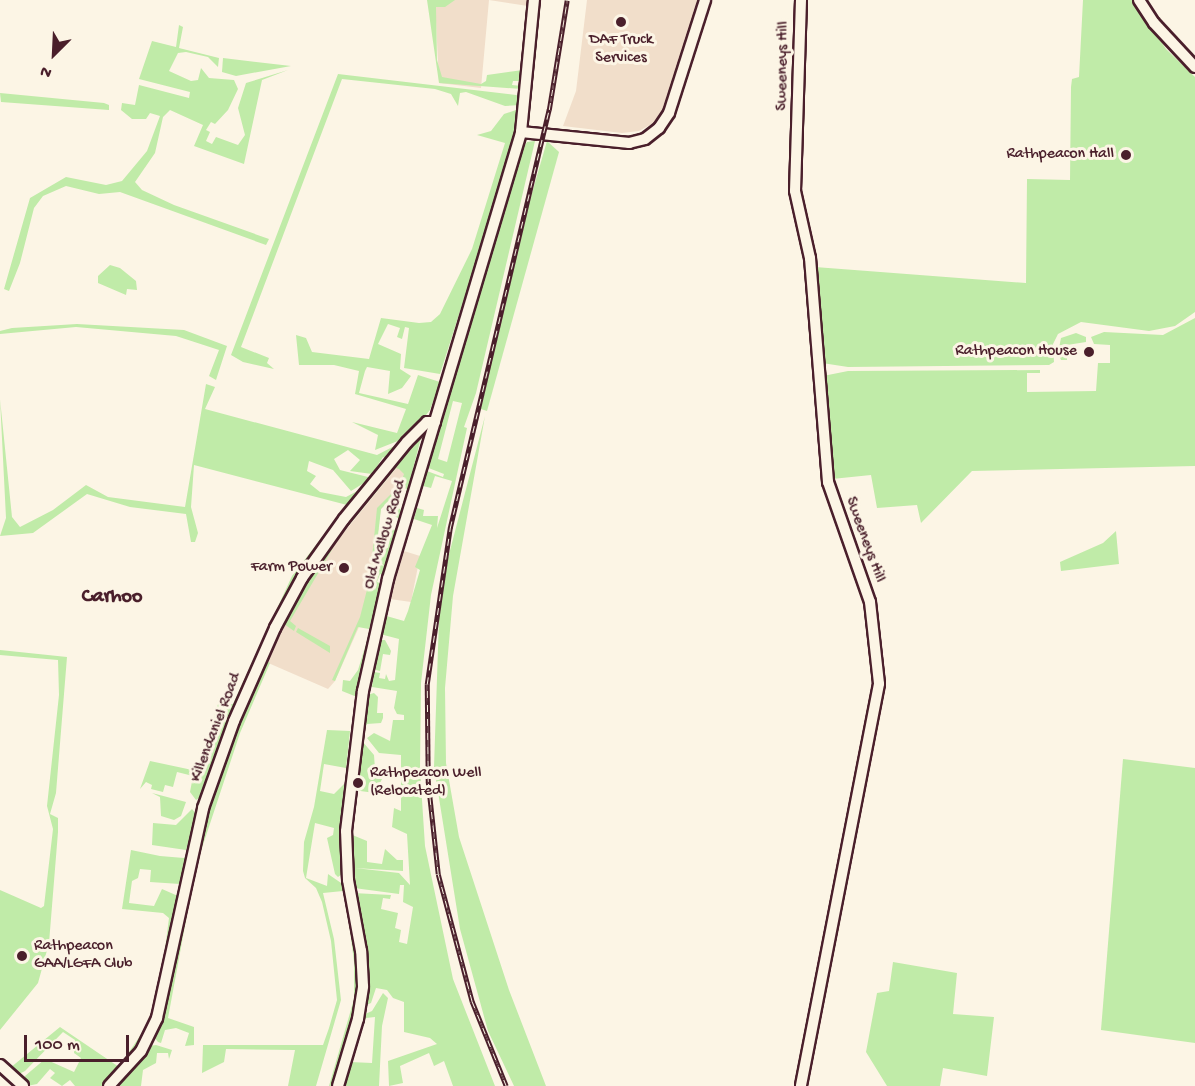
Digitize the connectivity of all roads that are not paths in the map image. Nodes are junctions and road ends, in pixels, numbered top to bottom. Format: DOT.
graph roads {
  1 [pos="534,0"];
  2 [pos="705,0"];
  3 [pos="801,0"];
  4 [pos="1139,0"];
  5 [pos="1195,67"];
  6 [pos="521,132"];
  7 [pos="435,422"];
  8 [pos="0,1065"];
  9 [pos="23,1086"];
  10 [pos="109,1086"];
  11 [pos="338,1086"];
  12 [pos="801,1086"];
  1 -- 6 [label="street, Old Mallow Road"];
  2 -- 6 [label="street"];
  3 -- 12 [label="street, Sweeneys Hill"];
  4 -- 5 [label="street"];
  6 -- 7 [label="street, Old Mallow Road"];
  7 -- 10 [label="street, Killendaniel Road"];
  7 -- 11 [label="street, Old Mallow Road"];
  8 -- 9 [label="street"];
}
